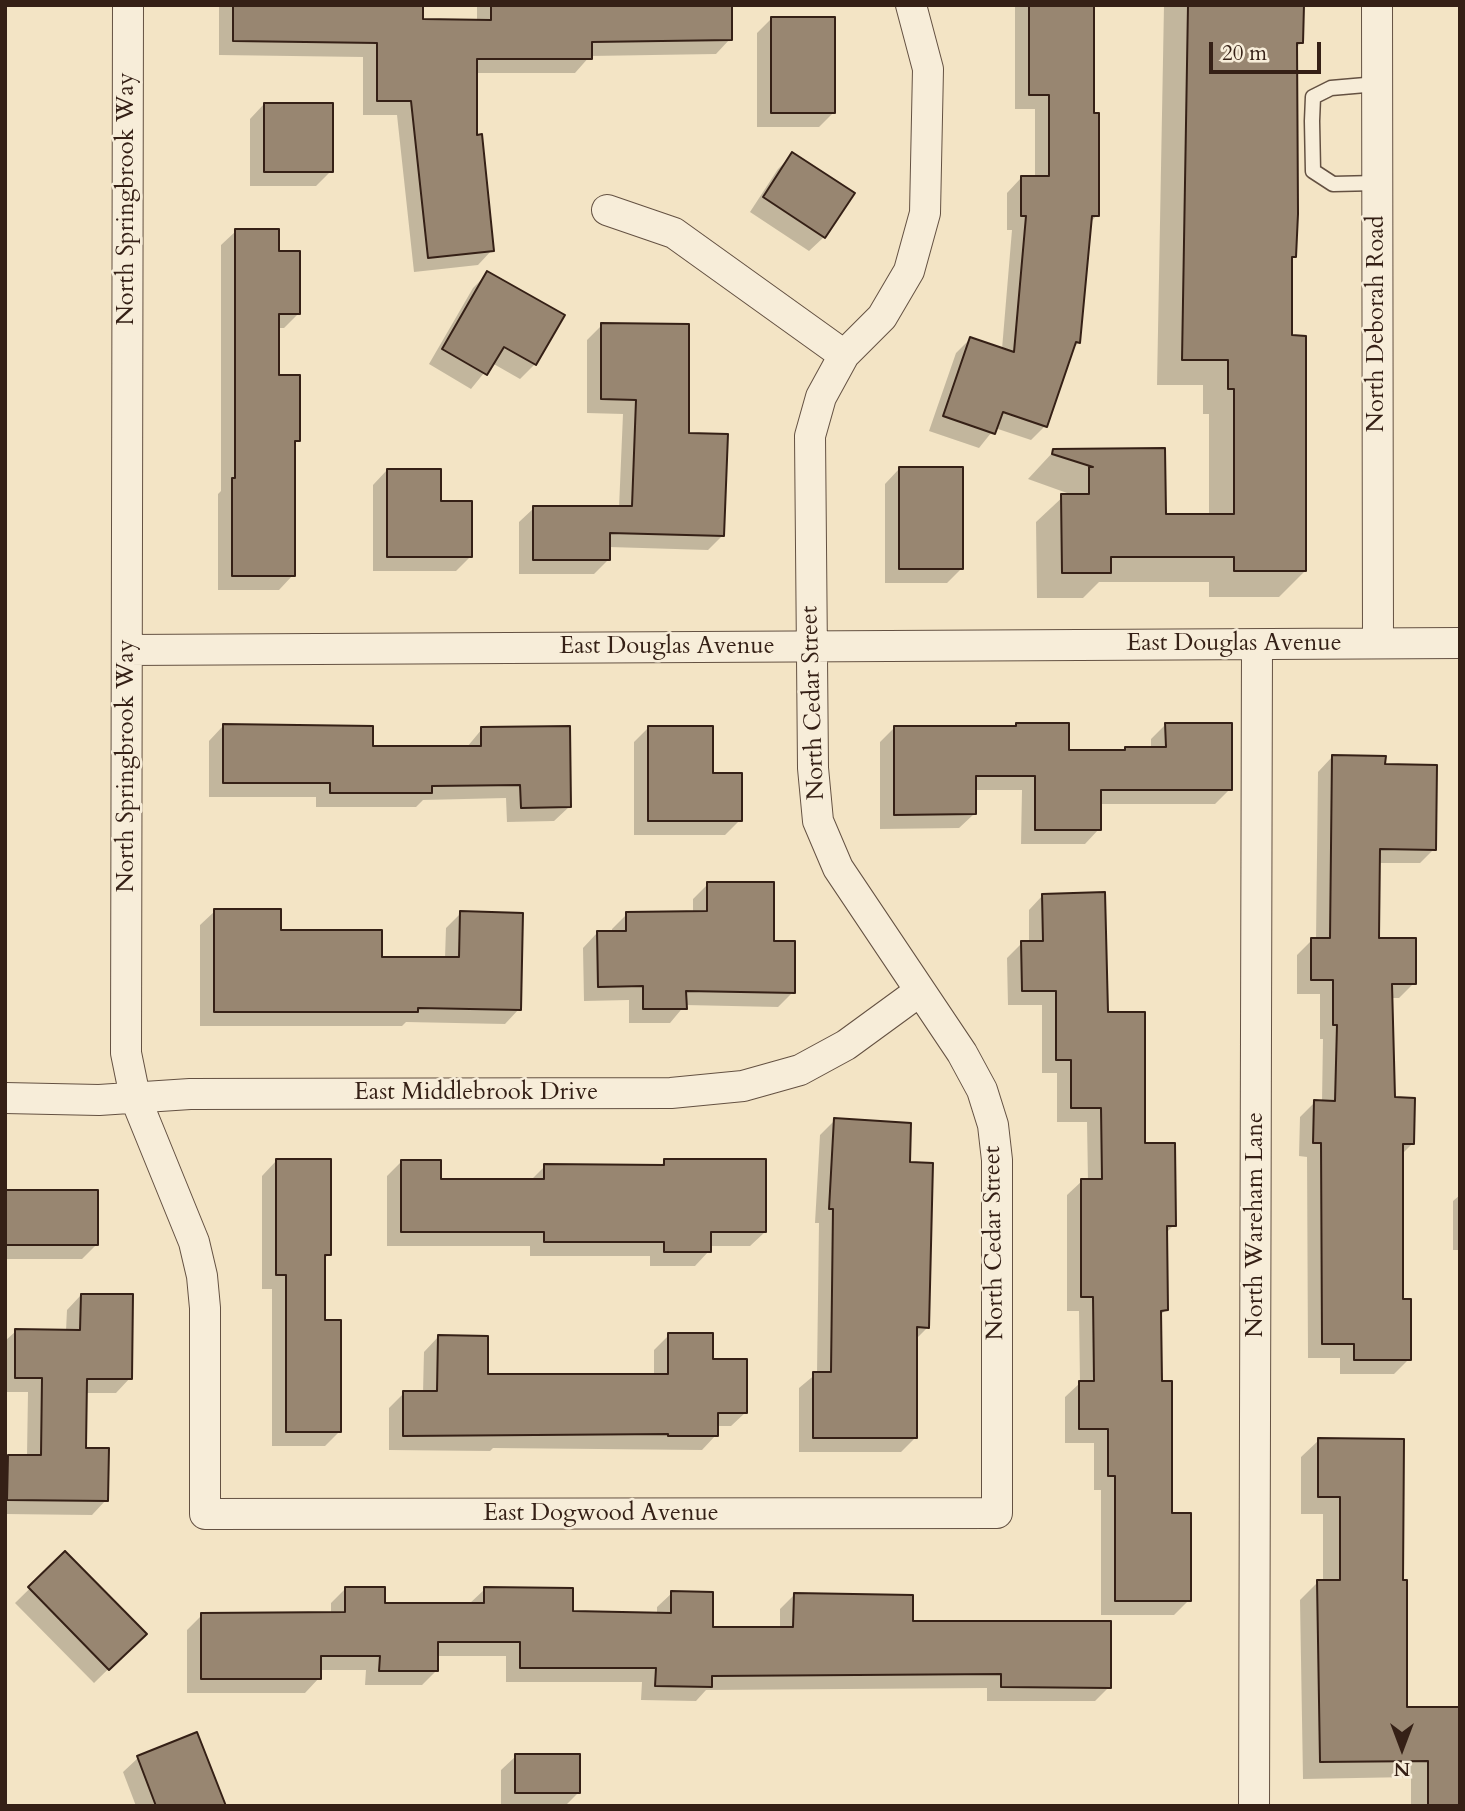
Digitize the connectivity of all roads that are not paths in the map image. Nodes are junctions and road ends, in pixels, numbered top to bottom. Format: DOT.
graph roads {
  1 [pos="128,5"];
  2 [pos="911,5"];
  3 [pos="1377,5"];
  4 [pos="1377,84"];
  5 [pos="1376,183"];
  6 [pos="607,210"];
  7 [pos="845,355"];
  8 [pos="1378,643"];
  9 [pos="1460,643"];
  10 [pos="1257,645"];
  11 [pos="811,646"];
  12 [pos="127,650"];
  13 [pos="920,991"];
  14 [pos="135,1097"];
  15 [pos="5,1098"];
  16 [pos="997,1513"];
  17 [pos="205,1514"];
  18 [pos="1254,1806"];
  1 -- 12 [label="street, North Springbrook Way"];
  2 -- 7 [label="street, North Cedar Street"];
  3 -- 4 [label="street, North Deborah Road"];
  4 -- 5 [label="street, North Deborah Road"];
  4 -- 5 [label="lane"];
  5 -- 8 [label="street, North Deborah Road"];
  6 -- 7 [label="street"];
  7 -- 11 [label="street, North Cedar Street"];
  8 -- 9 [label="street, East Douglas Avenue"];
  8 -- 10 [label="street, East Douglas Avenue"];
  10 -- 11 [label="street, East Douglas Avenue"];
  10 -- 18 [label="street, North Wareham Lane"];
  11 -- 12 [label="street, East Douglas Avenue"];
  11 -- 13 [label="street, North Cedar Street"];
  12 -- 14 [label="street, North Springbrook Way"];
  13 -- 14 [label="street, East Middlebrook Drive"];
  13 -- 16 [label="street, North Cedar Street"];
  14 -- 15 [label="street, East Middlebrook Drive"];
  14 -- 17 [label="street, North Springbrook Way"];
  16 -- 17 [label="street, East Dogwood Avenue"];
}
